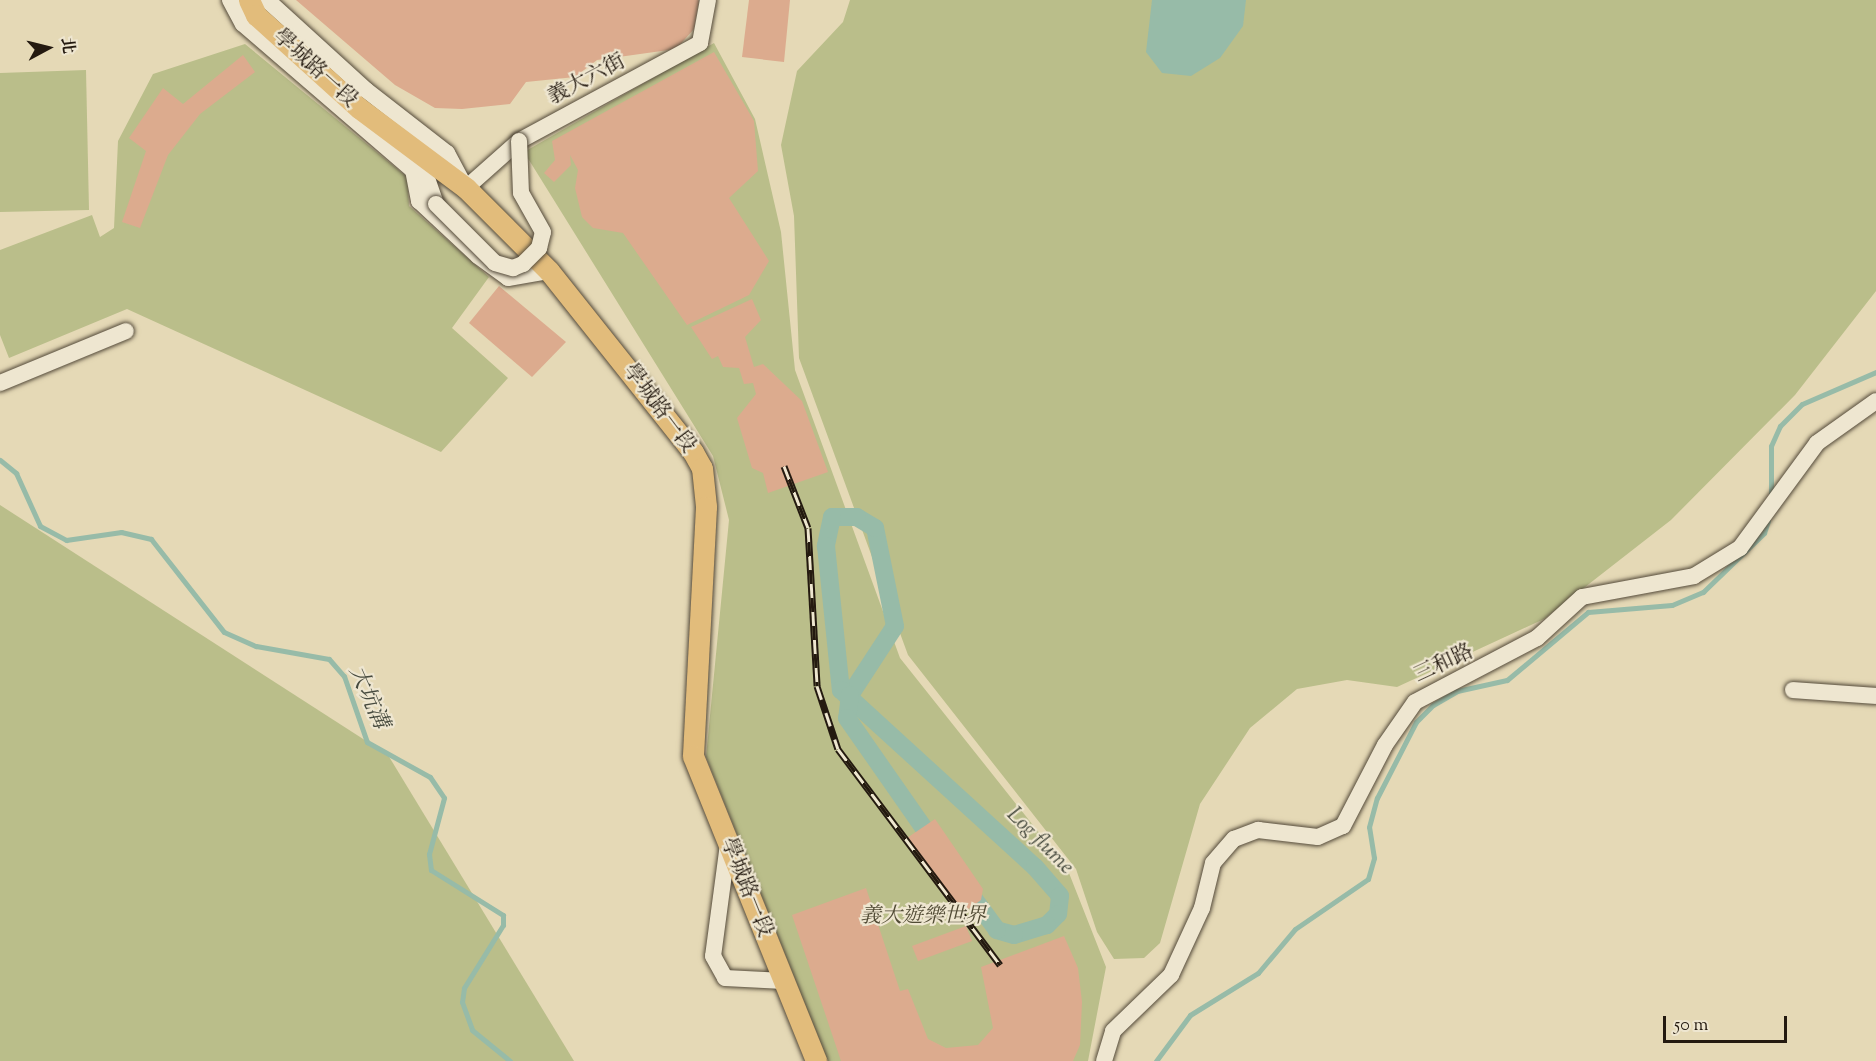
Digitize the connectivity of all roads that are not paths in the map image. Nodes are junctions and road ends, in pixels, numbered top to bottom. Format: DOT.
graph roads {
  1 [pos="230,0"];
  2 [pos="249,0"];
  3 [pos="267,0"];
  4 [pos="708,0"];
  5 [pos="519,141"];
  6 [pos="418,154"];
  7 [pos="466,188"];
  8 [pos="549,271"];
  9 [pos="126,331"];
  10 [pos="0,383"];
  11 [pos="1876,401"];
  12 [pos="1793,690"];
  13 [pos="1876,696"];
  14 [pos="732,842"];
  15 [pos="784,981"];
  16 [pos="816,1061"];
  17 [pos="1104,1061"];
  1 -- 8 [label="street"];
  2 -- 6 [label="main road, 學城路一段"];
  3 -- 7 [label="street"];
  4 -- 5 [label="street, 義大六街"];
  5 -- 6 [label="street, bridge"];
  5 -- 7 [label="street, 義大六街"];
  6 -- 7 [label="main road, 學城路一段"];
  7 -- 8 [label="main road, 學城路一段"];
  8 -- 14 [label="main road, 學城路一段"];
  9 -- 10 [label="street"];
  11 -- 17 [label="street, 三和路"];
  12 -- 13 [label="street"];
  14 -- 15 [label="main road, 學城路一段"];
  14 -- 15 [label="street"];
  15 -- 16 [label="main road, 學城路一段"];
}
